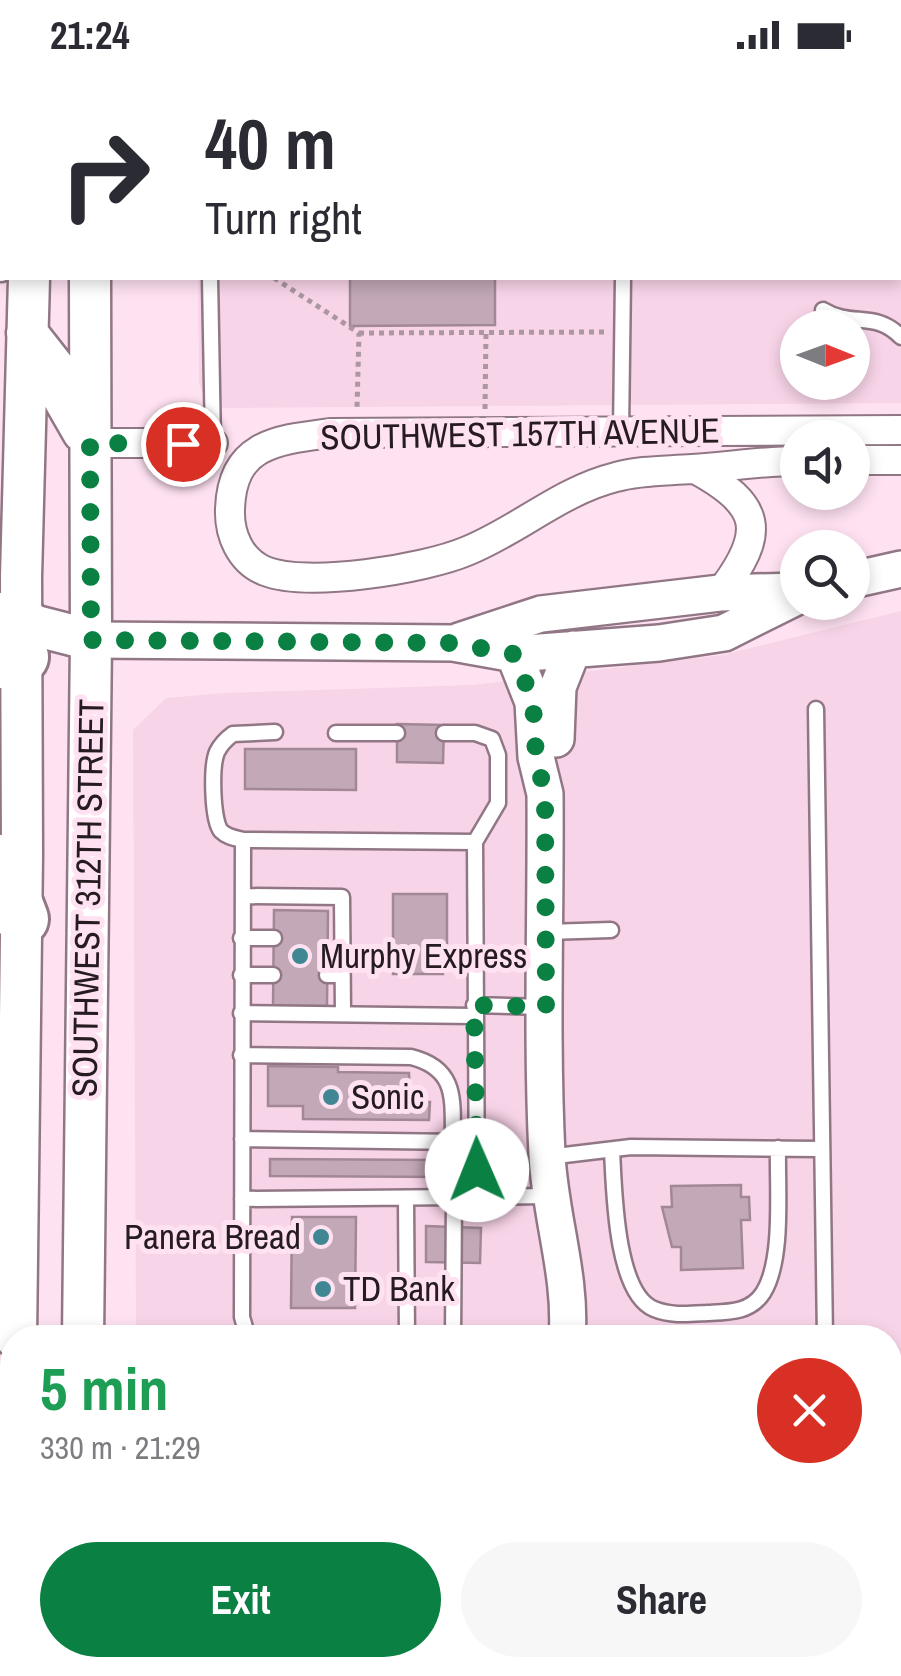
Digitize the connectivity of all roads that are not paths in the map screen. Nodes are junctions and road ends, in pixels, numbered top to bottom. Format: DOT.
graph roads {
  1 [pos="29,280"];
  2 [pos="90,280"];
  3 [pos="210,280"];
  4 [pos="622,280"];
  5 [pos="870,320"];
  6 [pos="27,333"];
  7 [pos="901,337"];
  8 [pos="901,430"];
  9 [pos="621,432"];
  10 [pos="90,443"];
  11 [pos="213,444"];
  12 [pos="870,460"];
  13 [pos="901,460"];
  14 [pos="780,461"];
  15 [pos="695,469"];
  16 [pos="901,570"];
  17 [pos="870,576"];
  18 [pos="720,593"];
  19 [pos="780,593"];
  20 [pos="780,603"];
  21 [pos="11,640"];
  22 [pos="91,640"];
  23 [pos="453,643"];
  24 [pos="573,649"];
  25 [pos="514,654"];
  26 [pos="816,709"];
  27 [pos="276,732"];
  28 [pos="336,733"];
  29 [pos="397,733"];
  30 [pos="444,733"];
  31 [pos="545,794"];
  32 [pos="243,840"];
  33 [pos="475,842"];
  34 [pos="0,861"];
  35 [pos="243,896"];
  36 [pos="22,919"];
  37 [pos="611,930"];
  38 [pos="546,932"];
  39 [pos="241,938"];
  40 [pos="274,938"];
  41 [pos="241,975"];
  42 [pos="273,975"];
  43 [pos="546,1007"];
  44 [pos="474,1011"];
  45 [pos="241,1013"];
  46 [pos="343,1014"];
  47 [pos="241,1055"];
  48 [pos="242,1139"];
  49 [pos="453,1142"];
  50 [pos="476,1142"];
  51 [pos="778,1148"];
  52 [pos="821,1148"];
  53 [pos="612,1150"];
  54 [pos="547,1158"];
  55 [pos="550,1196"];
  56 [pos="477,1198"];
  57 [pos="242,1199"];
  58 [pos="406,1199"];
  59 [pos="454,1199"];
  60 [pos="16,1325"];
  61 [pos="83,1325"];
  62 [pos="244,1325"];
  63 [pos="406,1325"];
  64 [pos="453,1325"];
  65 [pos="573,1325"];
  66 [pos="825,1325"];
  1 -- 6 [label="main road, SOUTHWEST 312TH STREET"];
  2 -- 10 [label="main road, SOUTHWEST 312TH STREET"];
  3 -- 11 [label="lane"];
  4 -- 9 [label="lane"];
  5 -- 7 [label="lane"];
  6 -- 10 [label="main road"];
  6 -- 21 [label="main road, SOUTHWEST 312TH STREET"];
  8 -- 9 [label="street, SOUTHWEST 157TH AVENUE"];
  9 -- 15 [label="street, SOUTHWEST 157TH AVENUE"];
  10 -- 11 [label="street"];
  10 -- 22 [label="main road, SOUTHWEST 312TH STREET"];
  12 -- 13 [label="street"];
  14 -- 15 [label="street, SOUTHWEST 157TH AVENUE"];
  15 -- 18 [label="street, SOUTHWEST 157TH AVENUE"];
  16 -- 17 [label="street"];
  18 -- 19 [label="street"];
  18 -- 23 [label="street"];
  20 -- 24 [label="street"];
  21 -- 22 [label="main road"];
  21 -- 36 [label="main road, SOUTHWEST 312TH STREET"];
  22 -- 23 [label="street"];
  22 -- 61 [label="main road, SOUTHWEST 312TH STREET"];
  23 -- 25 [label="street"];
  24 -- 25 [label="street"];
  24 -- 31 [label="street"];
  25 -- 31 [label="street"];
  26 -- 52 [label="lane"];
  27 -- 32 [label="lane"];
  28 -- 29 [label="lane"];
  30 -- 33 [label="lane"];
  31 -- 38 [label="street"];
  32 -- 33 [label="lane"];
  32 -- 35 [label="lane"];
  33 -- 44 [label="lane"];
  34 -- 36 [label="highway"];
  35 -- 39 [label="lane"];
  35 -- 46 [label="lane"];
  36 -- 60 [label="main road, SOUTHWEST 312TH STREET"];
  37 -- 38 [label="lane"];
  38 -- 43 [label="street"];
  39 -- 40 [label="lane"];
  39 -- 41 [label="lane"];
  41 -- 42 [label="lane"];
  41 -- 45 [label="lane"];
  43 -- 44 [label="lane"];
  43 -- 54 [label="street"];
  44 -- 46 [label="lane"];
  44 -- 50 [label="lane"];
  45 -- 46 [label="lane"];
  45 -- 47 [label="lane"];
  47 -- 48 [label="lane"];
  47 -- 49 [label="lane"];
  48 -- 49 [label="lane"];
  48 -- 57 [label="lane"];
  49 -- 50 [label="lane"];
  50 -- 56 [label="lane"];
  51 -- 52 [label="lane"];
  51 -- 53 [label="lane"];
  51 -- 53 [label="lane"];
  52 -- 66 [label="lane"];
  53 -- 54 [label="lane"];
  54 -- 55 [label="street"];
  55 -- 56 [label="lane"];
  55 -- 65 [label="street"];
  56 -- 59 [label="lane"];
  57 -- 58 [label="lane"];
  57 -- 62 [label="lane"];
  58 -- 59 [label="lane"];
  58 -- 63 [label="lane"];
  59 -- 64 [label="lane"];
}
